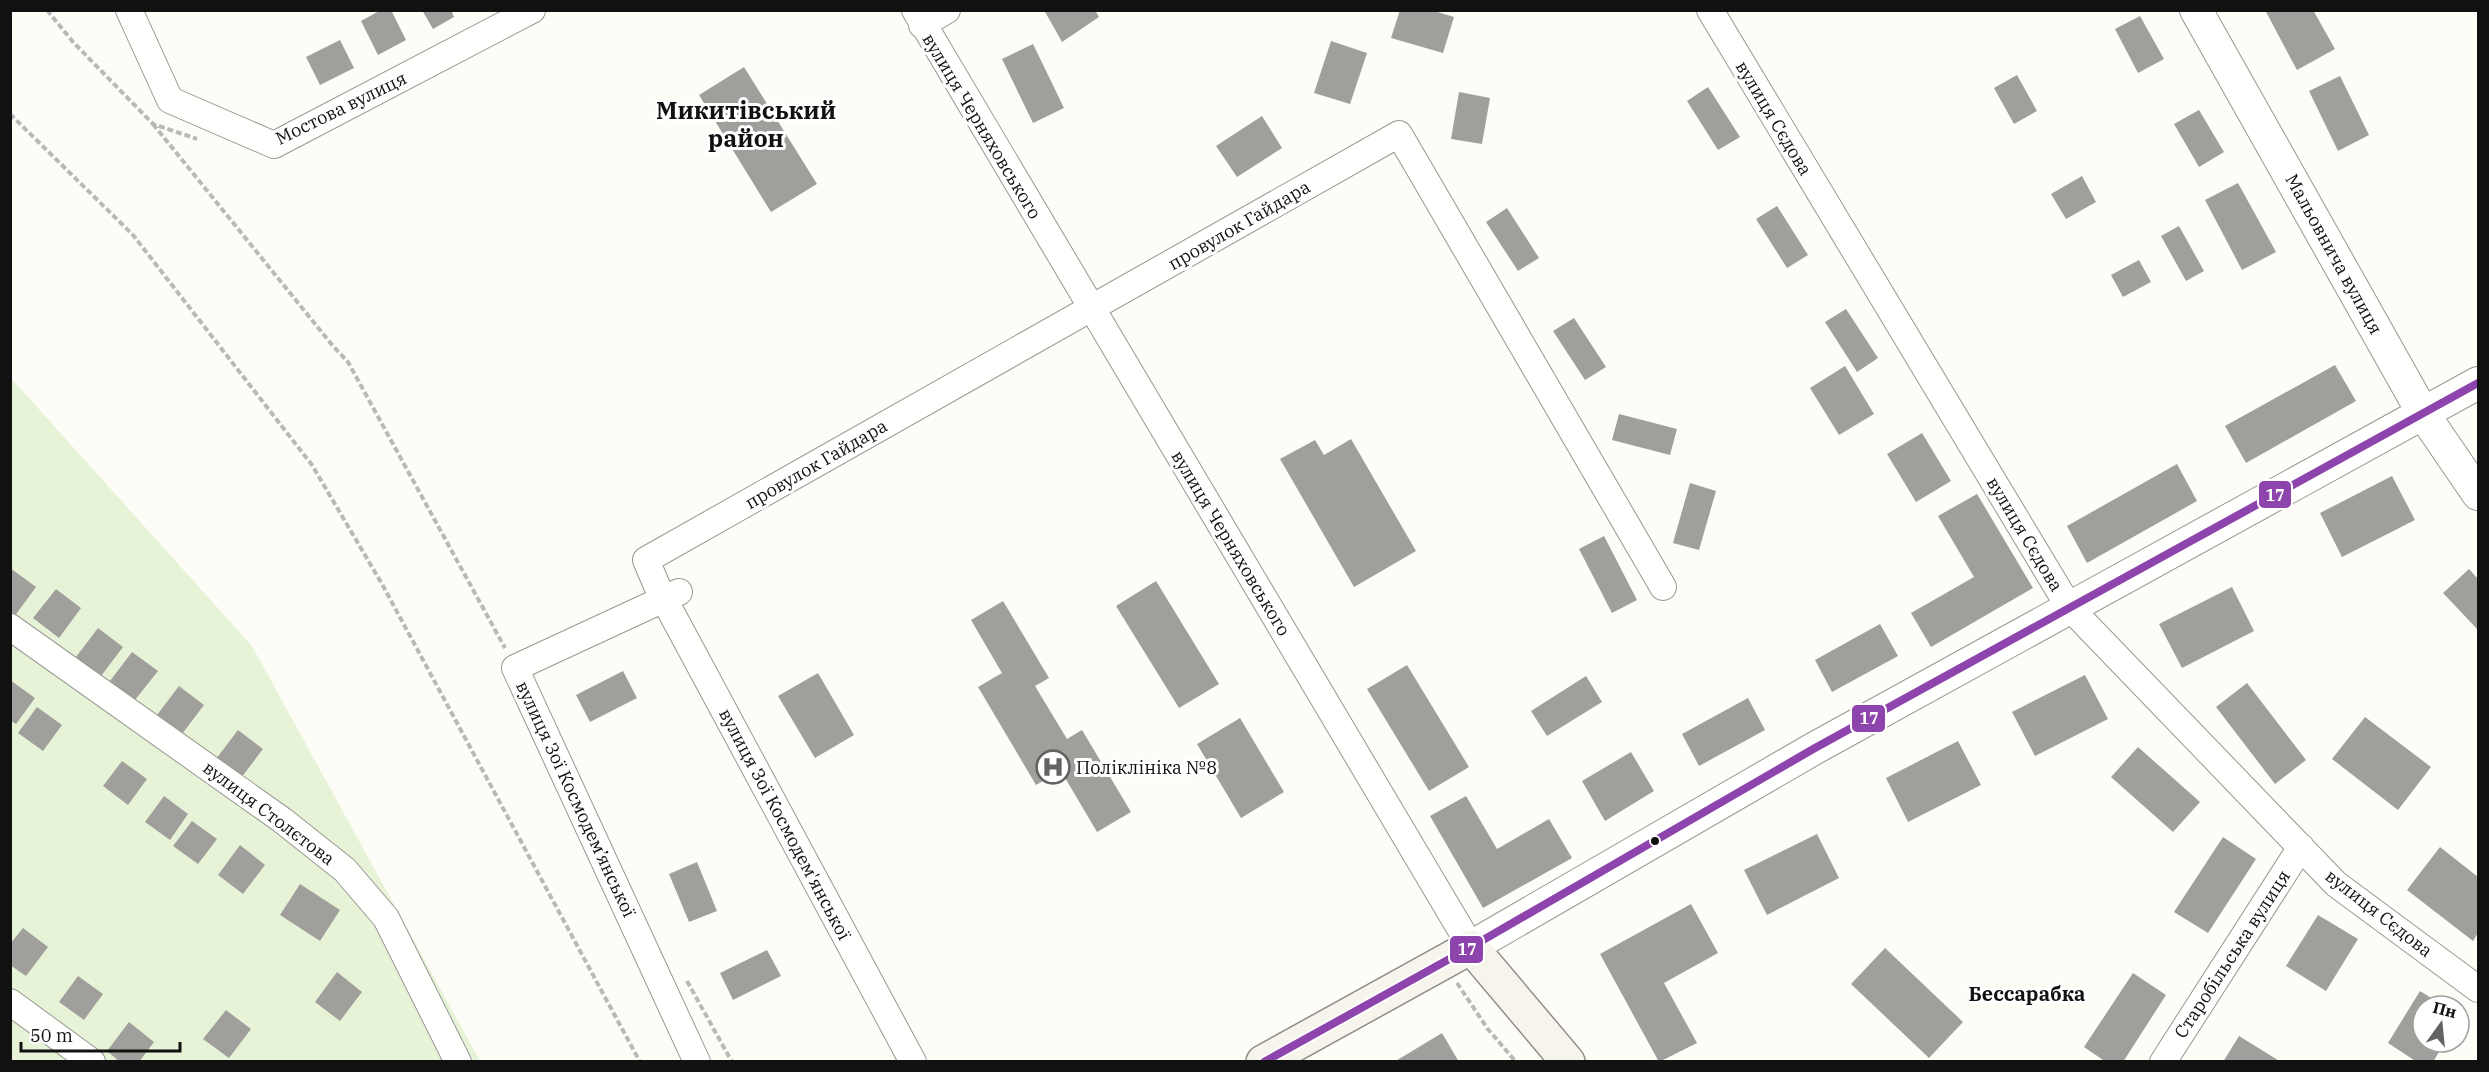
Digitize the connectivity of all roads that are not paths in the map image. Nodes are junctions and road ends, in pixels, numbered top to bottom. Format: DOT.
graph roads {
  1 [pos="129,10"];
  2 [pos="532,10"];
  3 [pos="947,10"];
  4 [pos="1710,10"];
  5 [pos="2196,10"];
  6 [pos="919,18"];
  7 [pos="1091,308"];
  8 [pos="2478,383"];
  9 [pos="2424,415"];
  10 [pos="2478,494"];
  11 [pos="1663,587"];
  12 [pos="667,593"];
  13 [pos="2069,607"];
  14 [pos="10,627"];
  15 [pos="2301,847"];
  16 [pos="1458,955"];
  17 [pos="2478,989"];
  18 [pos="10,1002"];
  19 [pos="92,1062"];
  20 [pos="458,1062"];
  21 [pos="698,1062"];
  22 [pos="913,1062"];
  23 [pos="1263,1062"];
  24 [pos="1568,1062"];
  25 [pos="2163,1062"];
  1 -- 2 [label="street, Мостова вулиця"];
  3 -- 6 [label="street"];
  4 -- 13 [label="street, вулиця Сєдова"];
  5 -- 9 [label="street, Мальовнича вулиця"];
  6 -- 7 [label="street, вулиця Черняховського"];
  7 -- 11 [label="street, провулок Гайдара"];
  7 -- 12 [label="street, провулок Гайдара"];
  7 -- 16 [label="street, вулиця Черняховського"];
  8 -- 9 [label="street"];
  9 -- 10 [label="street, Мальовнича вулиця"];
  9 -- 13 [label="street"];
  12 -- 21 [label="street, вулиця Зої Космодем’янської"];
  12 -- 22 [label="street, вулиця Зої Космодем'янської"];
  13 -- 15 [label="street, вулиця Сєдова"];
  13 -- 16 [label="street"];
  14 -- 20 [label="street, вулиця Столєтова"];
  15 -- 17 [label="street, вулиця Сєдова"];
  15 -- 25 [label="street, Старобільська вулиця"];
  16 -- 23 [label="main road"];
  16 -- 24 [label="main road, вулиця Черняховського"];
  18 -- 19 [label="street"];
}
